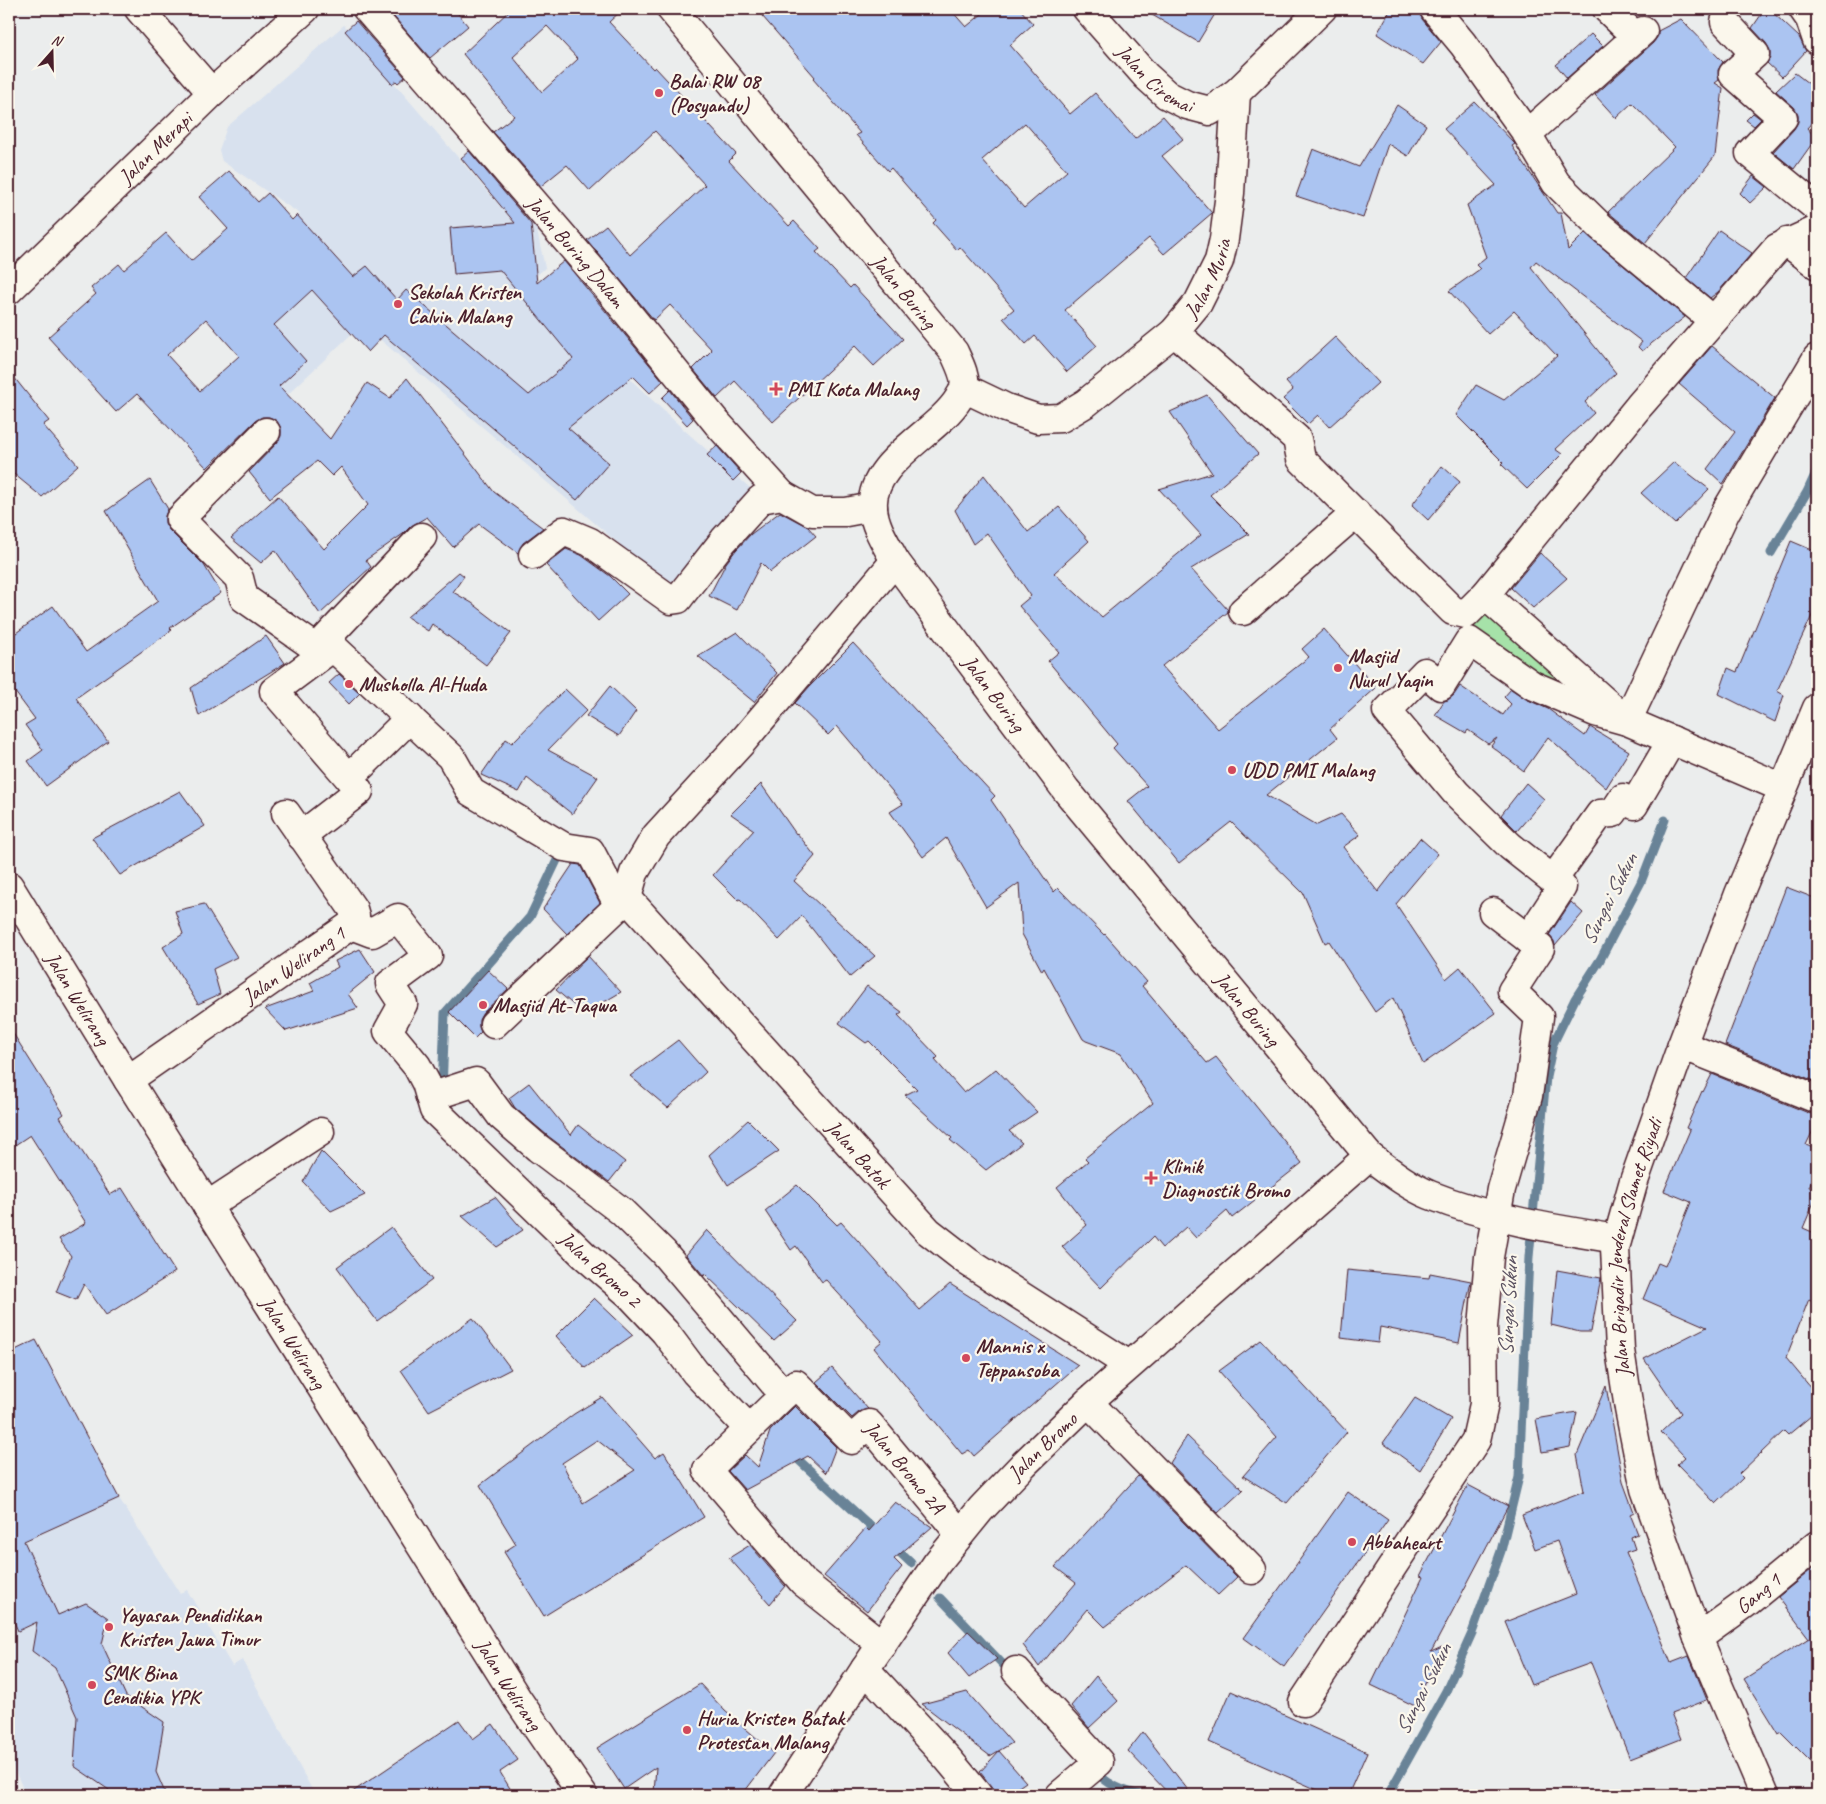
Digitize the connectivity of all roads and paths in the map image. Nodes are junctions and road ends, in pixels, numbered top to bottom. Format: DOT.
graph roads {
  1 [pos="139,9"];
  2 [pos="305,9"];
  3 [pos="367,9"];
  4 [pos="671,9"];
  5 [pos="1087,9"];
  6 [pos="1322,9"];
  7 [pos="1434,9"];
  8 [pos="1608,9"];
  9 [pos="1803,9"];
  10 [pos="1725,22"];
  11 [pos="1817,40"];
  12 [pos="212,93"];
  13 [pos="1236,94"];
  14 [pos="1527,134"];
  15 [pos="1817,208"];
  16 [pos="1817,231"];
  17 [pos="1787,242"];
  18 [pos="1817,265"];
  19 [pos="9,290"];
  20 [pos="1713,320"];
  21 [pos="1174,332"];
  22 [pos="1817,358"];
  23 [pos="964,388"];
  24 [pos="266,432"];
  25 [pos="782,495"];
  26 [pos="873,507"];
  27 [pos="1356,513"];
  28 [pos="422,537"];
  29 [pos="533,555"];
  30 [pos="895,561"];
  31 [pos="1485,595"];
  32 [pos="1243,611"];
  33 [pos="326,646"];
  34 [pos="1817,708"];
  35 [pos="410,718"];
  36 [pos="1627,721"];
  37 [pos="1672,740"];
  38 [pos="1811,741"];
  39 [pos="349,778"];
  40 [pos="1783,788"];
  41 [pos="286,813"];
  42 [pos="302,836"];
  43 [pos="1552,880"];
  44 [pos="9,886"];
  45 [pos="623,902"];
  46 [pos="1493,912"];
  47 [pos="351,925"];
  48 [pos="1528,939"];
  49 [pos="494,1024"];
  50 [pos="1682,1045"];
  51 [pos="128,1080"];
  52 [pos="439,1094"];
  53 [pos="1817,1099"];
  54 [pos="320,1132"];
  55 [pos="1369,1156"];
  56 [pos="207,1206"];
  57 [pos="1505,1219"];
  58 [pos="1617,1239"];
  59 [pos="1129,1365"];
  60 [pos="1088,1402"];
  61 [pos="762,1416"];
  62 [pos="960,1534"];
  63 [pos="1817,1545"];
  64 [pos="1252,1570"];
  65 [pos="1698,1638"];
  66 [pos="882,1645"];
  67 [pos="865,1669"];
  68 [pos="1016,1671"];
  69 [pos="1302,1702"];
  70 [pos="583,1795"];
  71 [pos="783,1795"];
  72 [pos="978,1795"];
  73 [pos="1060,1795"];
  74 [pos="1765,1795"];
  1 -- 12 [label="street"];
  2 -- 12 [label="street, Jalan Merapi"];
  3 -- 25 [label="street, Jalan Buring Dalam"];
  4 -- 23 [label="street, Jalan Buring"];
  5 -- 13 [label="street, Jalan Ciremai"];
  6 -- 13 [label="street"];
  7 -- 14 [label="street"];
  8 -- 14 [label="street"];
  9 -- 11 [label="street"];
  10 -- 15 [label="street"];
  12 -- 19 [label="street, Jalan Merapi"];
  13 -- 21 [label="street, Jalan Muria"];
  14 -- 20 [label="street"];
  16 -- 17 [label="street"];
  17 -- 18 [label="street"];
  17 -- 20 [label="street"];
  20 -- 31 [label="street"];
  21 -- 23 [label="street, Jalan Muria"];
  21 -- 27 [label="street"];
  22 -- 36 [label="street"];
  23 -- 26 [label="street, Jalan Buring"];
  24 -- 33 [label="street"];
  25 -- 26 [label="street, Jalan Buring Dalam"];
  25 -- 29 [label="street"];
  26 -- 30 [label="street, Jalan Buring"];
  27 -- 31 [label="street"];
  27 -- 32 [label="street"];
  28 -- 33 [label="street"];
  30 -- 45 [label="street"];
  30 -- 55 [label="street, Jalan Buring"];
  31 -- 36 [label="street"];
  33 -- 35 [label="street"];
  33 -- 39 [label="street"];
  34 -- 38 [label="street, Jalan Brigadir Jenderal Slamet Riyadi"];
  35 -- 39 [label="street"];
  35 -- 45 [label="street, Jalan Batok"];
  36 -- 37 [label="street"];
  36 -- 43 [label="street"];
  37 -- 40 [label="street"];
  37 -- 43 [label="street"];
  38 -- 40 [label="street, Jalan Brigadir Jenderal Slamet Riyadi"];
  39 -- 42 [label="street"];
  40 -- 50 [label="street, Jalan Brigadir Jenderal Slamet Riyadi"];
  41 -- 42 [label="street, Jalan Welirang 1"];
  42 -- 47 [label="street, Jalan Welirang 1"];
  43 -- 48 [label="street"];
  44 -- 51 [label="street, Jalan Welirang"];
  45 -- 49 [label="street"];
  45 -- 59 [label="street, Jalan Batok"];
  46 -- 48 [label="street"];
  47 -- 51 [label="street, Jalan Welirang 1"];
  47 -- 52 [label="street, Jalan Bromo 2"];
  48 -- 57 [label="street"];
  50 -- 53 [label="street"];
  50 -- 58 [label="street, Jalan Brigadir Jenderal Slamet Riyadi"];
  51 -- 56 [label="street, Jalan Welirang"];
  52 -- 61 [label="street, Jalan Bromo 2"];
  52 -- 61 [label="street"];
  54 -- 56 [label="street"];
  55 -- 57 [label="street, Jalan Buring"];
  55 -- 59 [label="street, Jalan Bromo"];
  56 -- 70 [label="street, Jalan Welirang"];
  57 -- 58 [label="street, Jalan Buring"];
  57 -- 69 [label="street"];
  58 -- 65 [label="street, Jalan Brigadir Jenderal Slamet Riyadi"];
  59 -- 60 [label="street, Jalan Bromo"];
  60 -- 62 [label="street, Jalan Bromo"];
  60 -- 64 [label="street"];
  61 -- 62 [label="street, Jalan Bromo 2A"];
  61 -- 66 [label="street"];
  62 -- 66 [label="street, Jalan Bromo"];
  63 -- 65 [label="street, Gang 1"];
  65 -- 74 [label="street, Jalan Brigadir Jenderal Slamet Riyadi"];
  66 -- 67 [label="street, Jalan Bromo"];
  67 -- 71 [label="street, Jalan Bromo"];
  67 -- 72 [label="street"];
  68 -- 73 [label="street"];
}
